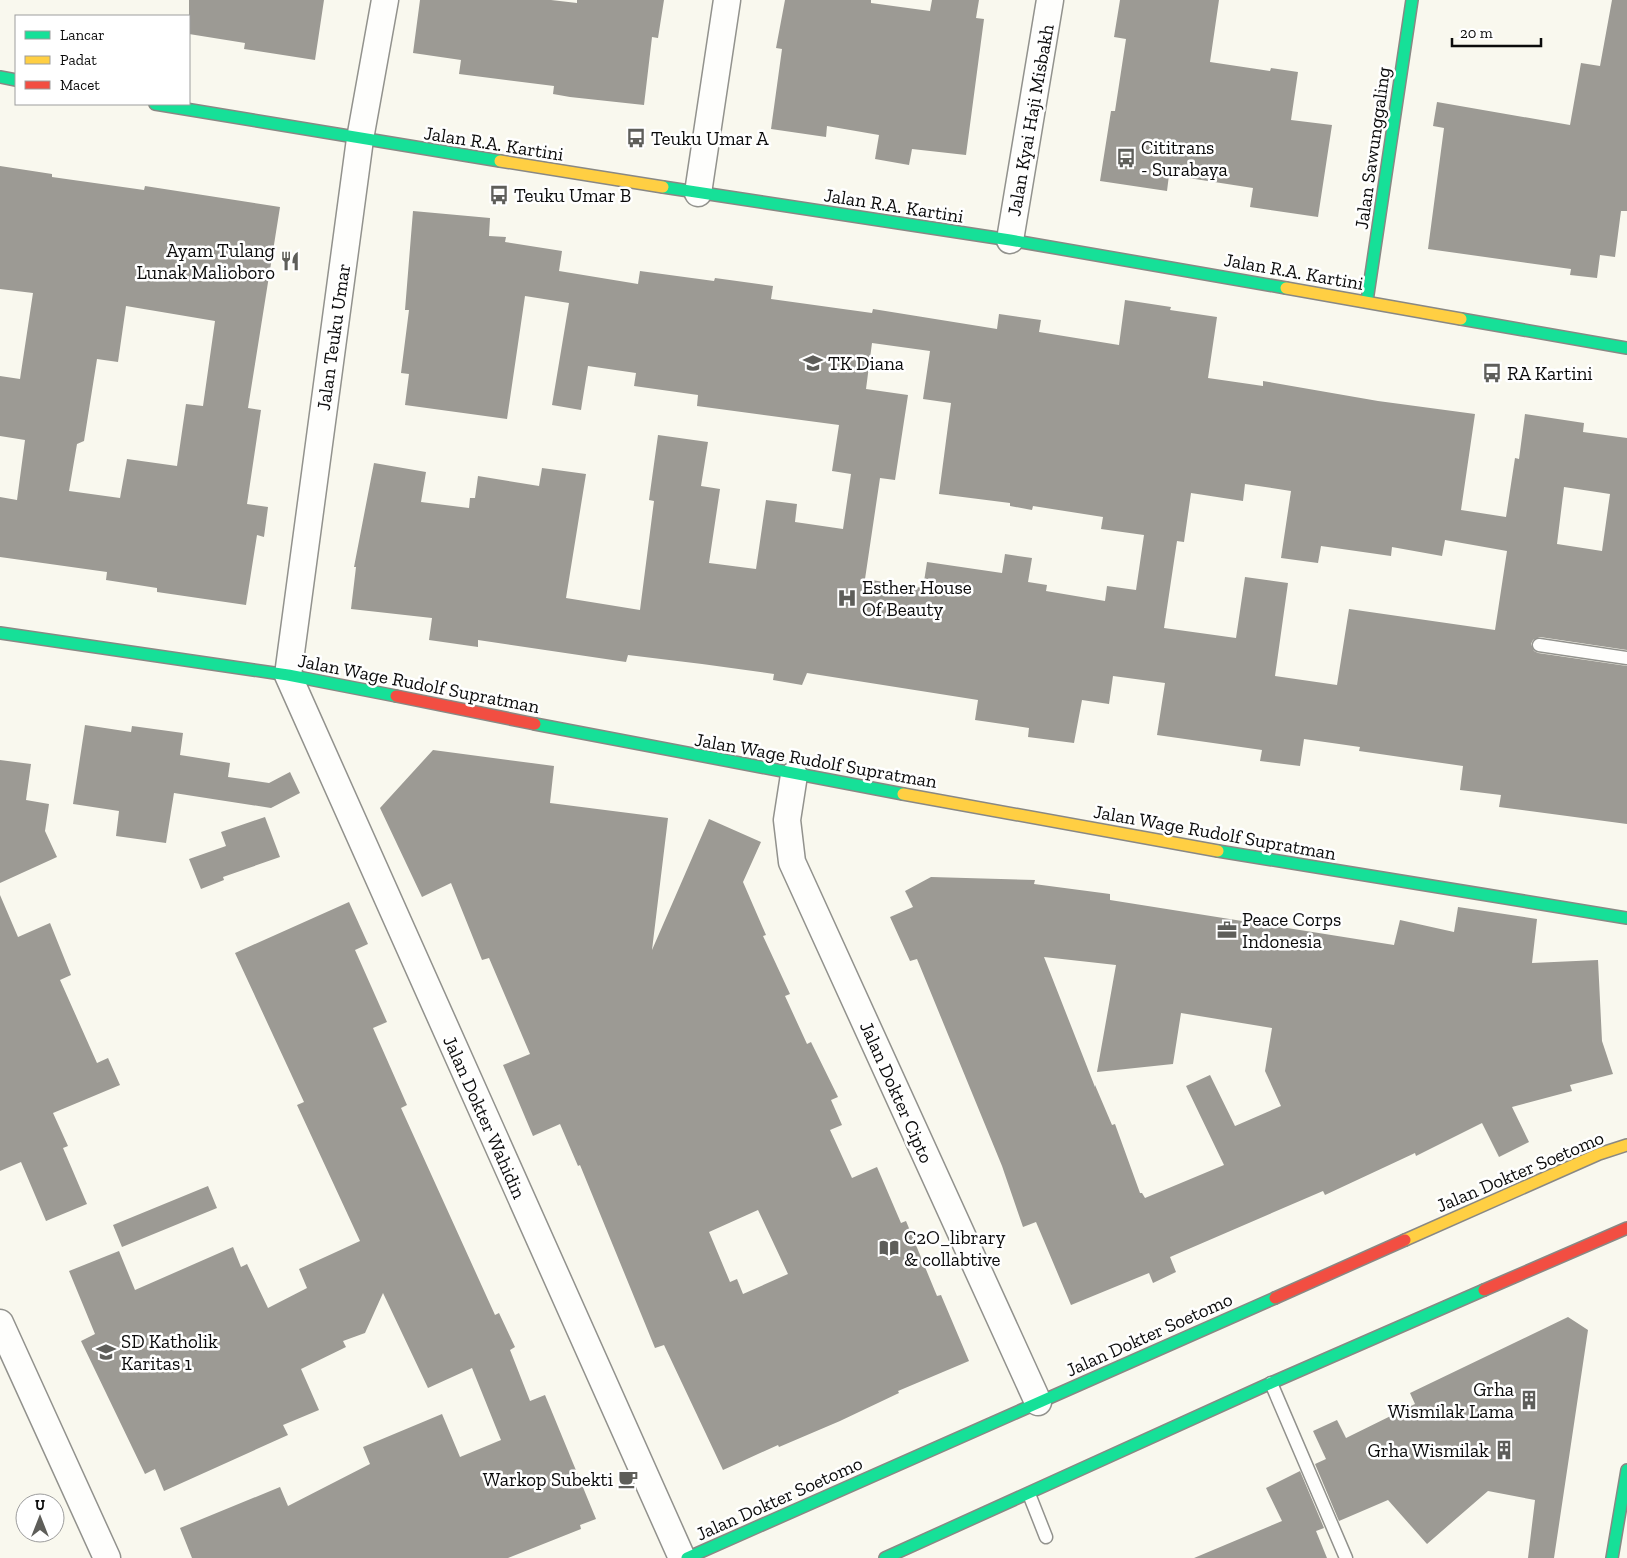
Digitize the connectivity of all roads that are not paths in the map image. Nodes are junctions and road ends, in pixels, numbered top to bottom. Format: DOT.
graph roads {
  1 [pos="384,0"];
  2 [pos="727,0"];
  3 [pos="1050,0"];
  4 [pos="1412,0"];
  5 [pos="0,77"];
  6 [pos="15,80"];
  7 [pos="161,105"];
  8 [pos="360,139"];
  9 [pos="698,193"];
  10 [pos="1010,240"];
  11 [pos="1367,301"];
  12 [pos="1627,348"];
  13 [pos="0,633"];
  14 [pos="1539,644"];
  15 [pos="1627,658"];
  16 [pos="288,675"];
  17 [pos="794,775"];
  18 [pos="1627,918"];
  19 [pos="1627,1144"];
  20 [pos="1627,1228"];
  21 [pos="0,1324"];
  22 [pos="1271,1383"];
  23 [pos="1038,1402"];
  24 [pos="1627,1470"];
  25 [pos="1029,1494"];
  26 [pos="1046,1537"];
  27 [pos="107,1558"];
  28 [pos="682,1558"];
  29 [pos="687,1558"];
  30 [pos="885,1558"];
  31 [pos="1346,1558"];
  32 [pos="1612,1558"];
  1 -- 8 [label="street, Jalan Teuku Umar"];
  2 -- 9 [label="street"];
  3 -- 10 [label="street, Jalan Kyai Haji Misbakh"];
  4 -- 11 [label="street, Jalan Sawunggaling"];
  5 -- 6 [label="street"];
  7 -- 8 [label="street, Jalan R.A. Kartini"];
  8 -- 9 [label="street, Jalan R.A. Kartini"];
  8 -- 16 [label="street, Jalan Teuku Umar"];
  9 -- 10 [label="street, Jalan R.A. Kartini"];
  10 -- 11 [label="street, Jalan R.A. Kartini"];
  11 -- 12 [label="street, Jalan R.A. Kartini"];
  13 -- 16 [label="street, Jalan Wage Rudolf Supratman"];
  14 -- 15 [label="lane"];
  16 -- 17 [label="street, Jalan Wage Rudolf Supratman"];
  16 -- 28 [label="street, Jalan Dokter Wahidin"];
  17 -- 18 [label="street, Jalan Wage Rudolf Supratman"];
  17 -- 23 [label="street, Jalan Dokter Cipto"];
  19 -- 23 [label="street, Jalan Dokter Soetomo"];
  20 -- 22 [label="street"];
  21 -- 27 [label="street"];
  22 -- 25 [label="street"];
  22 -- 31 [label="lane"];
  23 -- 29 [label="street, Jalan Dokter Soetomo"];
  24 -- 32 [label="street"];
  25 -- 26 [label="lane"];
  25 -- 30 [label="street"];
}
